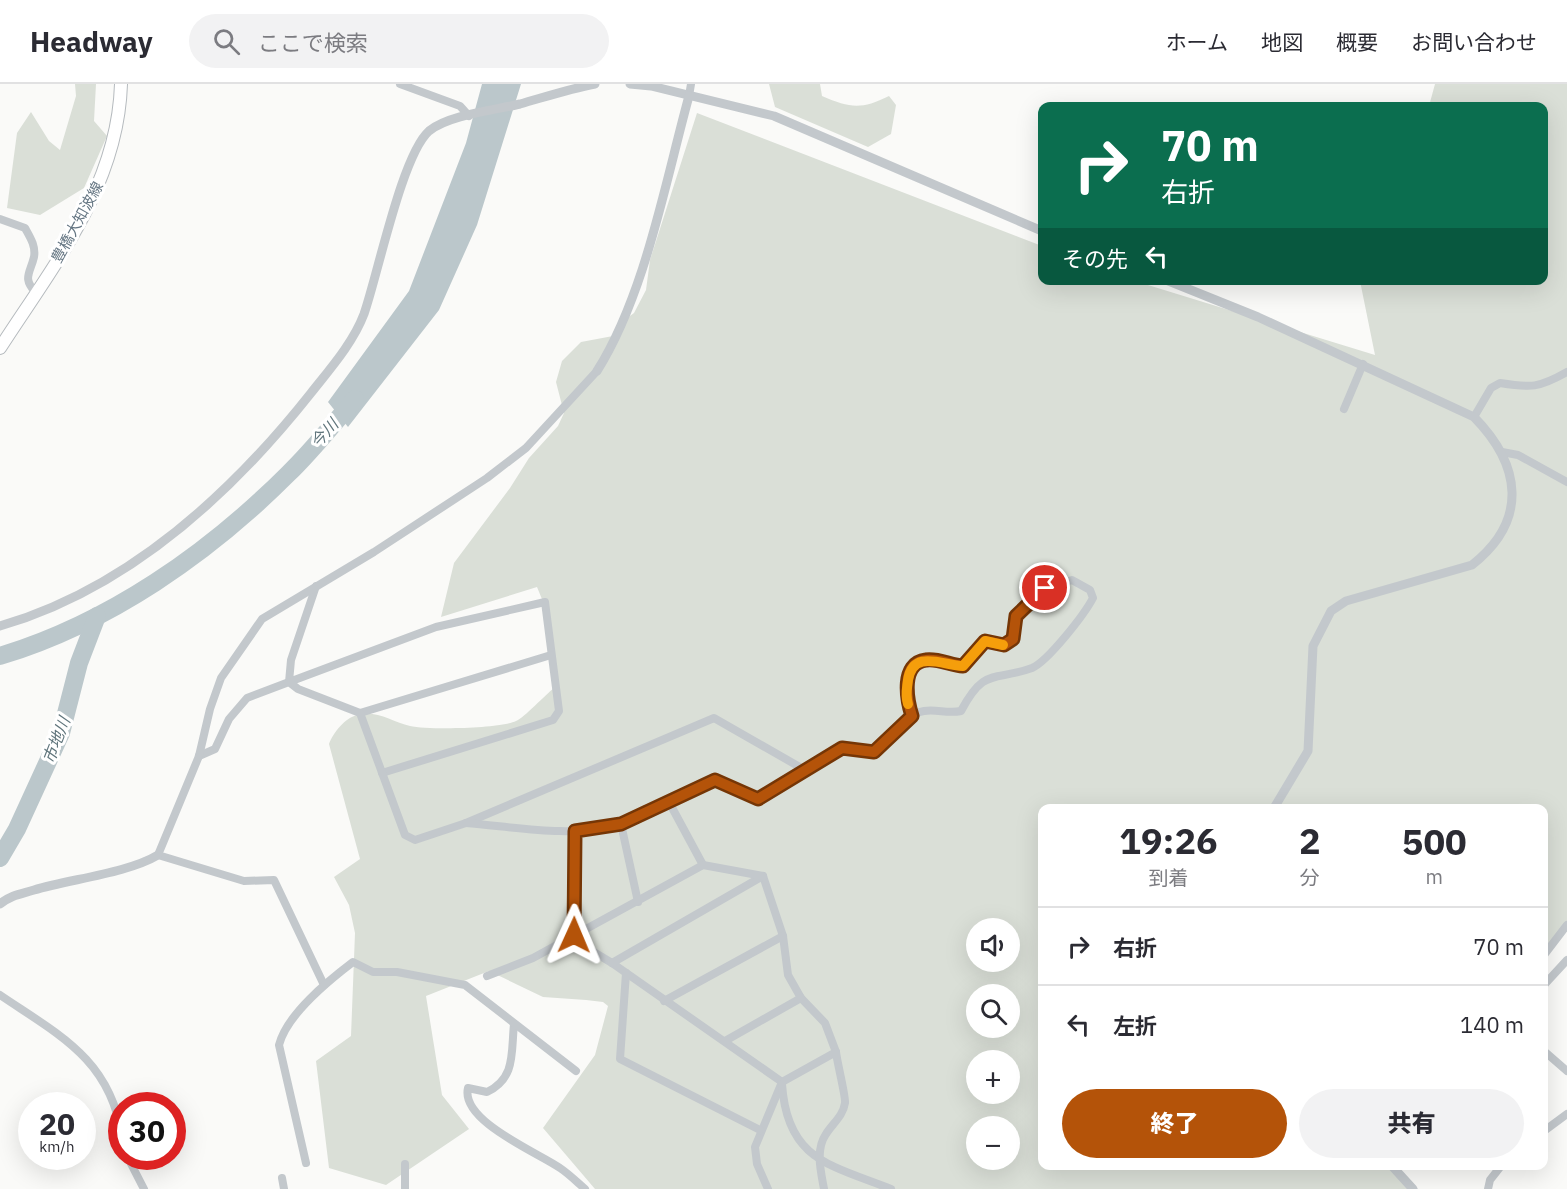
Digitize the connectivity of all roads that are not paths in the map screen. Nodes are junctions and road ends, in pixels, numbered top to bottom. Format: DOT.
graph roads {
  1 [pos="121,84"];
  2 [pos="400,84"];
  3 [pos="595,84"];
  4 [pos="630,84"];
  5 [pos="691,84"];
  6 [pos="689,96"];
  7 [pos="469,117"];
  8 [pos="0,219"];
  9 [pos="1038,229"];
  10 [pos="1178,285"];
  11 [pos="36,292"];
  12 [pos="0,348"];
  13 [pos="1363,364"];
  14 [pos="597,370"];
  15 [pos="1567,372"];
  16 [pos="1344,409"];
  17 [pos="1474,417"];
  18 [pos="1502,452"];
  19 [pos="1567,482"];
  20 [pos="315,586"];
  21 [pos="0,626"];
  22 [pos="551,655"];
  23 [pos="289,682"];
  24 [pos="360,713"];
  25 [pos="912,716"];
  26 [pos="199,756"];
  27 [pos="805,770"];
  28 [pos="382,773"];
  29 [pos="669,802"];
  30 [pos="1276,804"];
  31 [pos="466,823"];
  32 [pos="621,824"];
  33 [pos="575,831"];
  34 [pos="158,855"];
  35 [pos="703,865"];
  36 [pos="764,876"];
  37 [pos="638,902"];
  38 [pos="0,904"];
  39 [pos="1567,925"];
  40 [pos="574,935"];
  41 [pos="783,936"];
  42 [pos="1548,950"];
  43 [pos="1567,960"];
  44 [pos="612,963"];
  45 [pos="626,973"];
  46 [pos="487,976"];
  47 [pos="1548,981"];
  48 [pos="324,985"];
  49 [pos="0,995"];
  50 [pos="801,998"];
  51 [pos="664,1001"];
  52 [pos="514,1024"];
  53 [pos="725,1041"];
  54 [pos="836,1052"];
  55 [pos="1548,1054"];
  56 [pos="576,1071"];
  57 [pos="1567,1071"];
  58 [pos="782,1082"];
  59 [pos="110,1092"];
  60 [pos="1567,1114"];
  61 [pos="1548,1128"];
  62 [pos="760,1131"];
  63 [pos="819,1161"];
  64 [pos="306,1163"];
  65 [pos="405,1164"];
  66 [pos="134,1170"];
  67 [pos="1396,1170"];
  68 [pos="1498,1170"];
  69 [pos="282,1178"];
  70 [pos="144,1189"];
  71 [pos="284,1189"];
  72 [pos="405,1189"];
  73 [pos="585,1189"];
  74 [pos="768,1189"];
  75 [pos="824,1189"];
  76 [pos="891,1189"];
  77 [pos="1413,1189"];
  78 [pos="1488,1189"];
  1 -- 11 [label="main road, 豊橋大知波線"];
  2 -- 7 [label="street"];
  3 -- 7 [label="street"];
  4 -- 6 [label="street"];
  5 -- 6 [label="street"];
  6 -- 9 [label="street"];
  6 -- 14 [label="street"];
  7 -- 21 [label="street"];
  8 -- 11 [label="street"];
  10 -- 13 [label="street"];
  11 -- 12 [label="main road, 豊橋大知波線"];
  13 -- 16 [label="street"];
  13 -- 17 [label="street"];
  14 -- 20 [label="street"];
  15 -- 17 [label="street"];
  17 -- 18 [label="street"];
  18 -- 19 [label="street"];
  18 -- 30 [label="street"];
  20 -- 23 [label="street"];
  20 -- 26 [label="street"];
  22 -- 23 [label="street"];
  22 -- 24 [label="street"];
  22 -- 28 [label="street"];
  23 -- 24 [label="street"];
  23 -- 26 [label="street"];
  24 -- 28 [label="street"];
  25 -- 25 [label="street"];
  25 -- 27 [label="street"];
  26 -- 34 [label="street"];
  27 -- 29 [label="street"];
  27 -- 31 [label="street"];
  28 -- 31 [label="street"];
  29 -- 32 [label="street"];
  29 -- 35 [label="street"];
  31 -- 33 [label="street"];
  32 -- 33 [label="street"];
  32 -- 37 [label="street"];
  33 -- 40 [label="street"];
  34 -- 38 [label="street"];
  34 -- 48 [label="street"];
  35 -- 36 [label="street"];
  35 -- 37 [label="street"];
  36 -- 41 [label="street"];
  36 -- 44 [label="street"];
  37 -- 40 [label="street"];
  39 -- 42 [label="street"];
  40 -- 44 [label="street"];
  40 -- 46 [label="street"];
  41 -- 50 [label="street"];
  41 -- 51 [label="street"];
  43 -- 47 [label="street"];
  44 -- 45 [label="street"];
  45 -- 51 [label="street"];
  45 -- 62 [label="street"];
  48 -- 52 [label="street"];
  48 -- 64 [label="street"];
  49 -- 59 [label="street"];
  50 -- 53 [label="street"];
  50 -- 54 [label="street"];
  51 -- 53 [label="street"];
  52 -- 56 [label="street"];
  52 -- 73 [label="street"];
  53 -- 58 [label="street"];
  54 -- 58 [label="street"];
  54 -- 63 [label="street"];
  55 -- 57 [label="street"];
  58 -- 62 [label="street"];
  58 -- 63 [label="street"];
  60 -- 61 [label="street"];
  62 -- 74 [label="street"];
  63 -- 75 [label="street"];
  63 -- 76 [label="street"];
  65 -- 72 [label="street"];
  66 -- 70 [label="street"];
  67 -- 77 [label="street"];
  68 -- 78 [label="street"];
  69 -- 71 [label="street"];
}
